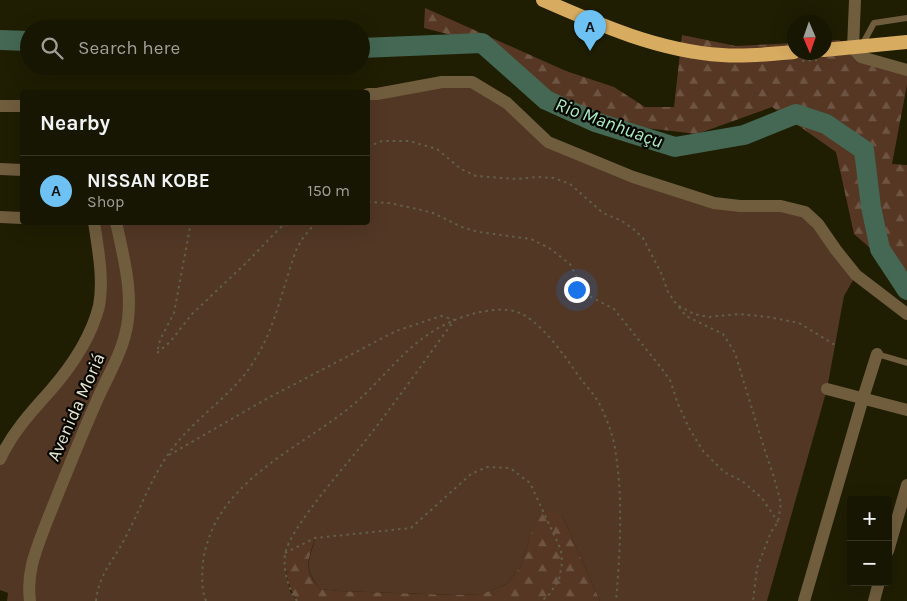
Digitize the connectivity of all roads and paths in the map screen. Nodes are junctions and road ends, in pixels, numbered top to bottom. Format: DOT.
graph roads {
  1 [pos="543,0"];
  2 [pos="855,0"];
  3 [pos="907,18"];
  4 [pos="907,42"];
  5 [pos="857,48"];
  6 [pos="832,50"];
  7 [pos="787,53"];
  8 [pos="907,70"];
  9 [pos="370,94"];
  10 [pos="0,106"];
  11 [pos="20,106"];
  12 [pos="370,146"];
  13 [pos="3,169"];
  14 [pos="20,170"];
  15 [pos="370,202"];
  16 [pos="0,217"];
  17 [pos="20,218"];
  18 [pos="94,225"];
  19 [pos="117,225"];
  20 [pos="190,225"];
  21 [pos="284,225"];
  22 [pos="314,225"];
  23 [pos="677,305"];
  24 [pos="907,314"];
  25 [pos="454,320"];
  26 [pos="835,346"];
  27 [pos="877,354"];
  28 [pos="907,363"];
  29 [pos="826,389"];
  30 [pos="863,398"];
  31 [pos="907,410"];
  32 [pos="167,456"];
  33 [pos="0,459"];
  34 [pos="907,485"];
  35 [pos="778,522"];
  36 [pos="891,541"];
  37 [pos="285,553"];
  38 [pos="878,586"];
  39 [pos="30,601"];
  40 [pos="96,601"];
  41 [pos="206,601"];
  42 [pos="297,601"];
  43 [pos="541,601"];
  44 [pos="616,601"];
  45 [pos="753,601"];
  46 [pos="804,601"];
  47 [pos="874,601"];
  1 -- 7 [label="highway"];
  2 -- 5 [label="street"];
  3 -- 5 [label="lane"];
  4 -- 5 [label="highway"];
  5 -- 6 [label="highway"];
  5 -- 8 [label="street"];
  9 -- 24 [label="street"];
  10 -- 11 [label="street"];
  12 -- 23 [label="path"];
  13 -- 14 [label="street"];
  15 -- 35 [label="path"];
  16 -- 17 [label="street"];
  18 -- 33 [label="street"];
  19 -- 39 [label="street, Avenida Moriá"];
  20 -- 21 [label="path"];
  22 -- 32 [label="path"];
  23 -- 26 [label="path"];
  23 -- 35 [label="path"];
  25 -- 32 [label="path"];
  25 -- 37 [label="path"];
  25 -- 41 [label="path"];
  25 -- 44 [label="path"];
  27 -- 28 [label="lane"];
  27 -- 30 [label="street"];
  29 -- 30 [label="street"];
  30 -- 31 [label="street"];
  30 -- 46 [label="street"];
  32 -- 40 [label="path"];
  34 -- 36 [label="street"];
  35 -- 45 [label="path"];
  37 -- 42 [label="path"];
  37 -- 43 [label="path"];
  38 -- 47 [label="street"];
}
